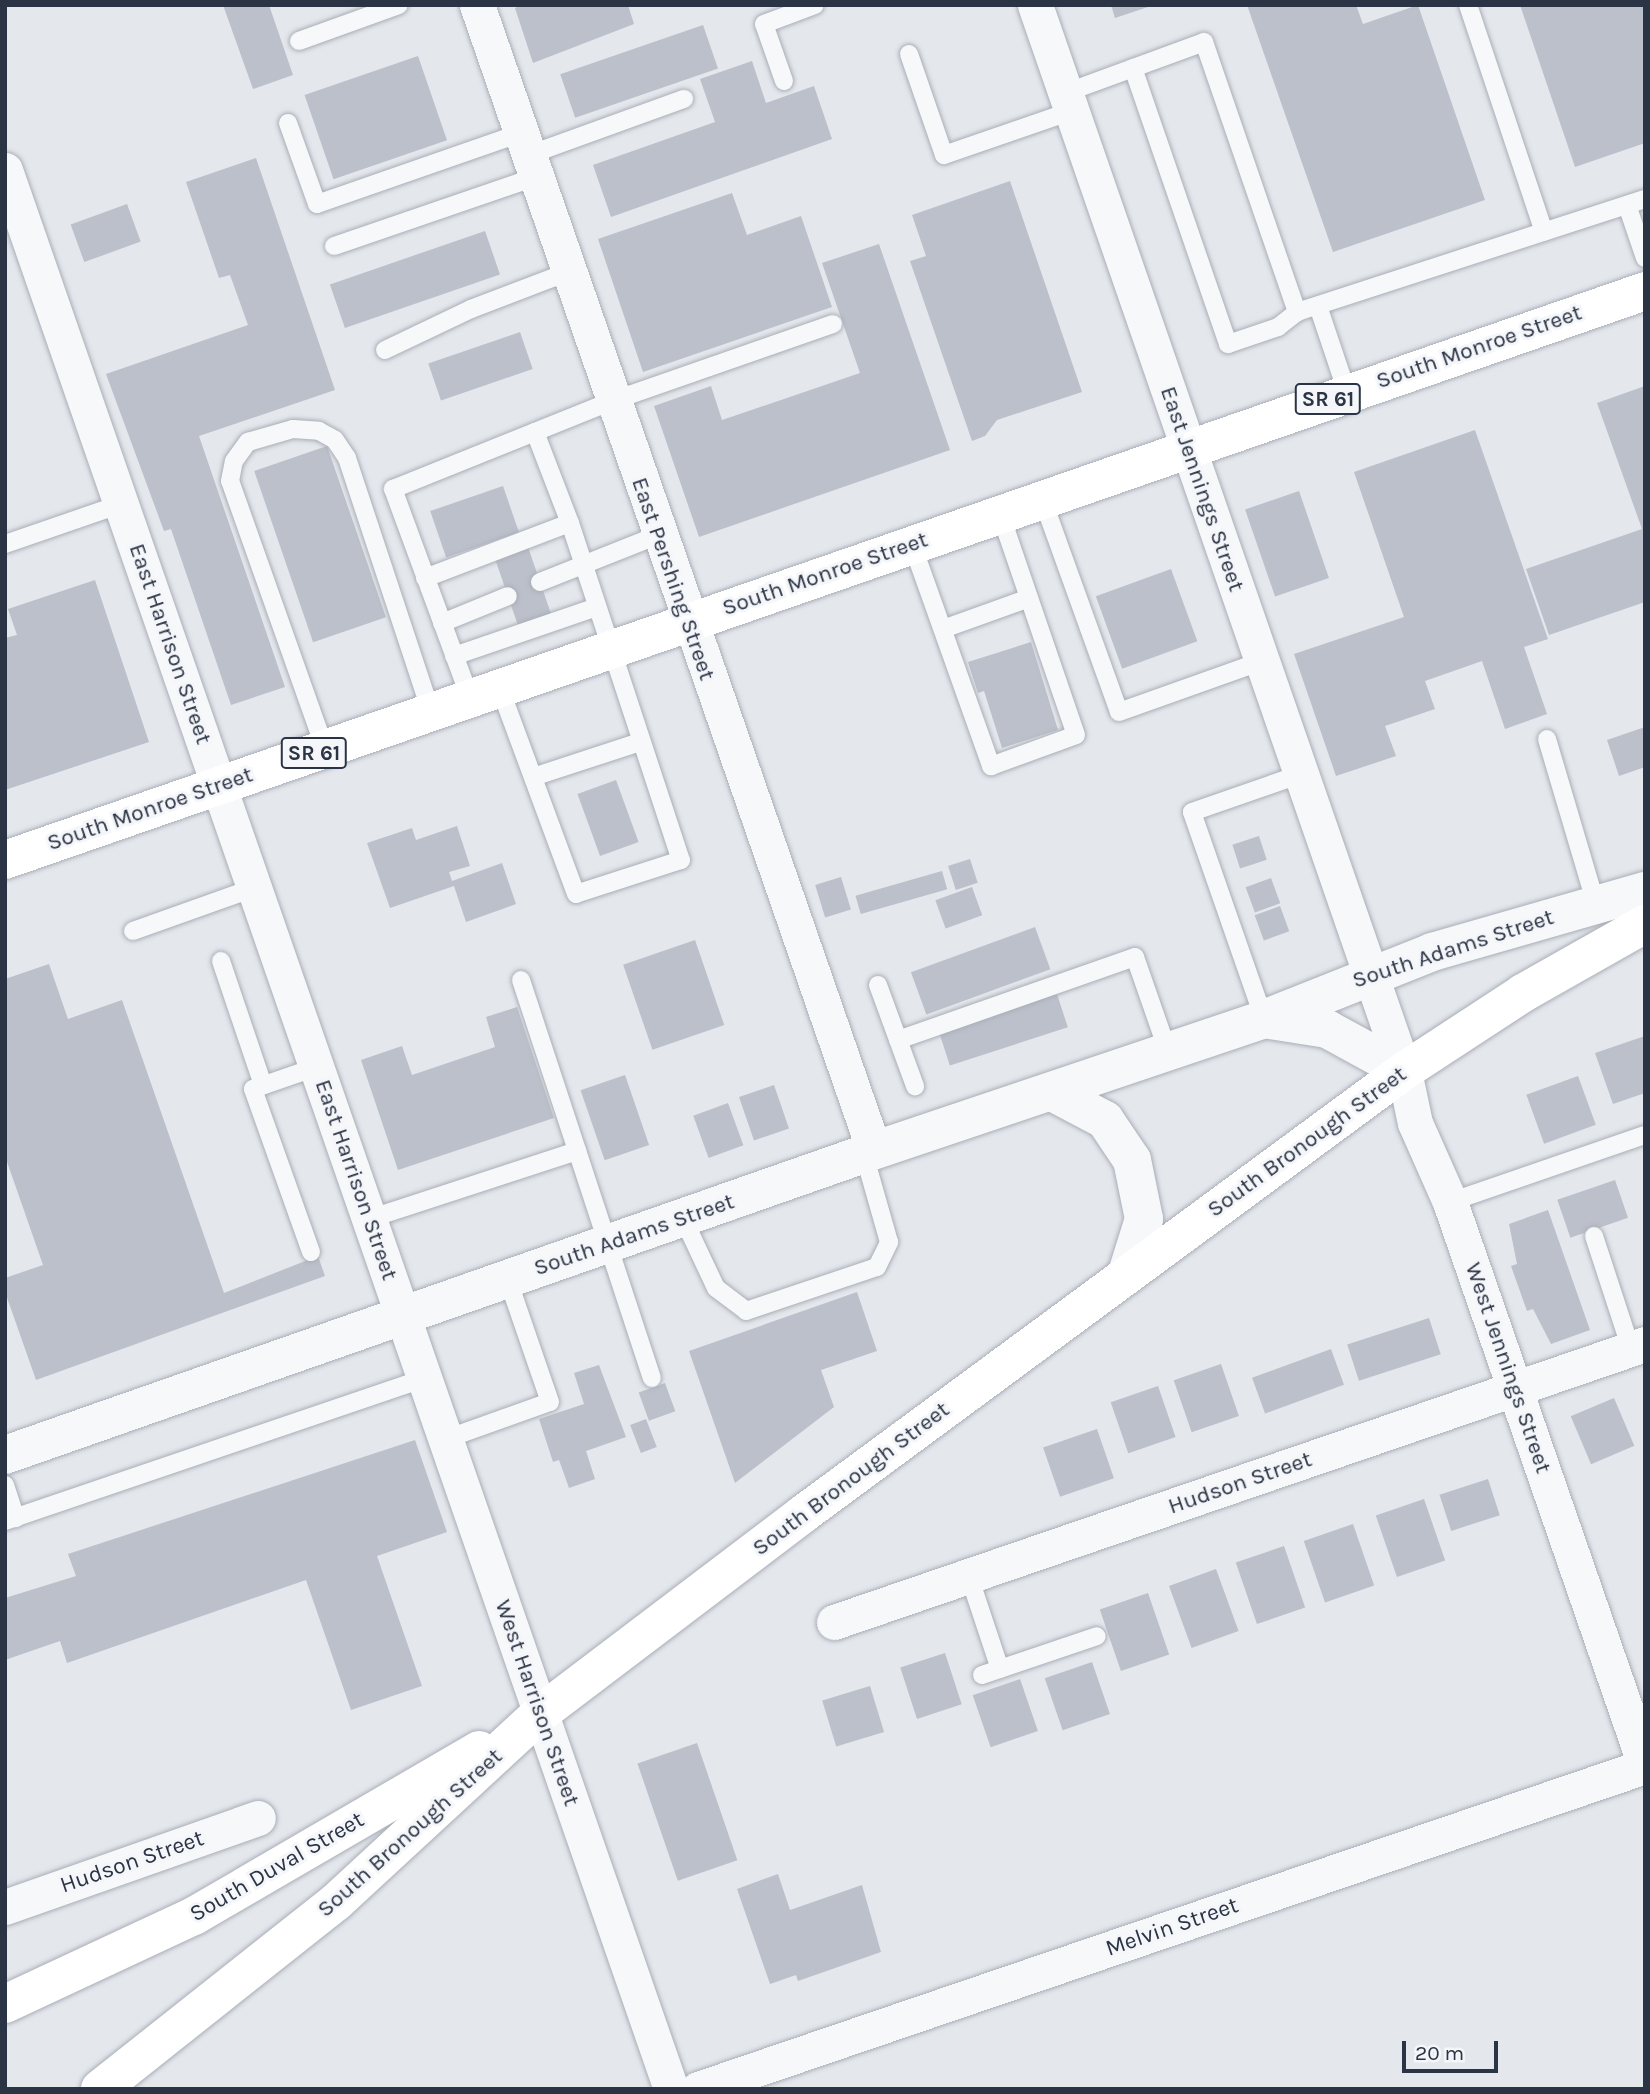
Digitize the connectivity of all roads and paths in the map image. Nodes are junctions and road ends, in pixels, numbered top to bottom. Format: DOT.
graph roads {
  1 [pos="399,5"];
  2 [pos="477,5"];
  3 [pos="814,5"];
  4 [pos="1035,5"];
  5 [pos="1468,5"];
  6 [pos="299,40"];
  7 [pos="909,54"];
  8 [pos="1133,68"];
  9 [pos="784,81"];
  10 [pos="684,99"];
  11 [pos="1068,102"];
  12 [pos="288,123"];
  13 [pos="528,155"];
  14 [pos="5,170"];
  15 [pos="1645,199"];
  16 [pos="1627,205"];
  17 [pos="1544,232"];
  18 [pos="334,246"];
  19 [pos="1645,258"];
  20 [pos="568,272"];
  21 [pos="1645,291"];
  22 [pos="1318,306"];
  23 [pos="1297,313"];
  24 [pos="833,324"];
  25 [pos="385,350"];
  26 [pos="1348,392"];
  27 [pos="612,401"];
  28 [pos="535,432"];
  29 [pos="1188,447"];
  30 [pos="1042,498"];
  31 [pos="121,504"];
  32 [pos="1000,513"];
  33 [pos="570,523"];
  34 [pos="658,535"];
  35 [pos="5,544"];
  36 [pos="912,544"];
  37 [pos="583,564"];
  38 [pos="425,578"];
  39 [pos="540,582"];
  40 [pos="508,596"];
  41 [pos="1029,598"];
  42 [pos="597,607"];
  43 [pos="688,622"];
  44 [pos="442,623"];
  45 [pos="943,629"];
  46 [pos="610,650"];
  47 [pos="454,656"];
  48 [pos="1262,661"];
  49 [pos="485,693"];
  50 [pos="430,712"];
  51 [pos="1547,739"];
  52 [pos="640,741"];
  53 [pos="325,749"];
  54 [pos="1301,774"];
  55 [pos="533,777"];
  56 [pos="219,786"];
  57 [pos="5,860"];
  58 [pos="254,888"];
  59 [pos="1645,891"];
  60 [pos="1597,904"];
  61 [pos="1645,924"];
  62 [pos="133,931"];
  63 [pos="220,961"];
  64 [pos="1370,973"];
  65 [pos="521,980"];
  66 [pos="878,985"];
  67 [pos="1265,1019"];
  68 [pos="898,1040"];
  69 [pos="1168,1052"];
  70 [pos="316,1067"];
  71 [pos="1404,1072"];
  72 [pos="263,1085"];
  73 [pos="915,1086"];
  74 [pos="1052,1092"];
  75 [pos="1645,1135"];
  76 [pos="577,1151"];
  77 [pos="869,1152"];
  78 [pos="1450,1202"];
  79 [pos="683,1218"];
  80 [pos="369,1219"];
  81 [pos="1594,1236"];
  82 [pos="608,1244"];
  83 [pos="310,1252"];
  84 [pos="1128,1273"];
  85 [pos="508,1280"];
  86 [pos="404,1317"];
  87 [pos="1638,1347"];
  88 [pos="425,1378"];
  89 [pos="652,1378"];
  90 [pos="1515,1389"];
  91 [pos="446,1439"];
  92 [pos="5,1455"];
  93 [pos="5,1485"];
  94 [pos="11,1520"];
  95 [pos="969,1576"];
  96 [pos="834,1622"];
  97 [pos="1097,1636"];
  98 [pos="1000,1669"];
  99 [pos="982,1675"];
  100 [pos="541,1713"];
  101 [pos="1645,1765"];
  102 [pos="258,1818"];
  103 [pos="5,1907"];
  104 [pos="16,2000"];
  105 [pos="100,2089"];
  106 [pos="671,2089"];
  107 [pos="698,2089"];
  1 -- 6 [label="lane"];
  2 -- 13 [label="street, East Pershing Street"];
  3 -- 9 [label="lane"];
  4 -- 11 [label="street, East Jennings Street"];
  5 -- 17 [label="lane"];
  7 -- 11 [label="lane"];
  8 -- 11 [label="lane"];
  8 -- 23 [label="lane"];
  8 -- 23 [label="lane"];
  10 -- 13 [label="lane"];
  11 -- 29 [label="street, East Jennings Street"];
  12 -- 13 [label="lane"];
  13 -- 18 [label="lane"];
  13 -- 20 [label="street, East Pershing Street"];
  14 -- 31 [label="street, East Harrison Street"];
  15 -- 16 [label="lane"];
  16 -- 17 [label="lane"];
  16 -- 19 [label="lane"];
  17 -- 22 [label="lane"];
  20 -- 25 [label="lane"];
  20 -- 27 [label="street, East Pershing Street"];
  21 -- 26 [label="main road, South Monroe Street / SR 61"];
  22 -- 23 [label="lane"];
  22 -- 26 [label="lane"];
  24 -- 27 [label="lane"];
  26 -- 29 [label="main road, South Monroe Street / SR 61"];
  27 -- 28 [label="lane"];
  27 -- 34 [label="street, East Pershing Street"];
  28 -- 33 [label="lane"];
  28 -- 38 [label="lane"];
  29 -- 30 [label="main road, South Monroe Street / SR 61"];
  29 -- 48 [label="street, East Jennings Street"];
  30 -- 32 [label="main road, South Monroe Street / SR 61"];
  30 -- 48 [label="lane"];
  31 -- 35 [label="lane"];
  31 -- 56 [label="street, East Harrison Street"];
  32 -- 36 [label="main road, South Monroe Street / SR 61"];
  32 -- 41 [label="lane"];
  33 -- 37 [label="lane"];
  33 -- 38 [label="lane"];
  34 -- 37 [label="lane"];
  34 -- 43 [label="street, East Pershing Street"];
  36 -- 43 [label="main road, South Monroe Street / SR 61"];
  36 -- 45 [label="lane"];
  37 -- 39 [label="lane"];
  37 -- 42 [label="lane"];
  38 -- 44 [label="lane"];
  40 -- 44 [label="lane"];
  41 -- 45 [label="lane"];
  41 -- 45 [label="lane"];
  42 -- 46 [label="lane"];
  42 -- 47 [label="lane"];
  43 -- 46 [label="main road, South Monroe Street / SR 61"];
  43 -- 77 [label="street, East Pershing Street"];
  44 -- 47 [label="lane"];
  46 -- 49 [label="main road, South Monroe Street / SR 61"];
  46 -- 52 [label="lane"];
  47 -- 49 [label="lane"];
  48 -- 54 [label="street, East Jennings Street"];
  49 -- 50 [label="main road, South Monroe Street / SR 61"];
  49 -- 55 [label="lane"];
  50 -- 53 [label="main road, South Monroe Street / SR 61"];
  50 -- 53 [label="lane"];
  51 -- 60 [label="lane"];
  52 -- 55 [label="lane"];
  52 -- 55 [label="lane"];
  53 -- 56 [label="main road, South Monroe Street / SR 61"];
  54 -- 64 [label="street, East Jennings Street"];
  54 -- 67 [label="lane"];
  56 -- 57 [label="main road, South Monroe Street / SR 61"];
  56 -- 58 [label="street, East Harrison Street"];
  58 -- 62 [label="lane"];
  58 -- 70 [label="street, East Harrison Street"];
  59 -- 60 [label="street, South Adams Street"];
  60 -- 64 [label="street, South Adams Street"];
  61 -- 71 [label="main road, South Bronough Street"];
  63 -- 72 [label="lane"];
  64 -- 67 [label="street, South Adams Street"];
  64 -- 71 [label="street, West Jennings Street"];
  65 -- 76 [label="lane"];
  66 -- 68 [label="lane"];
  67 -- 69 [label="street, South Adams Street"];
  67 -- 71 [label="street, South Adams Street"];
  68 -- 69 [label="lane"];
  68 -- 73 [label="lane"];
  69 -- 74 [label="street, South Adams Street"];
  70 -- 72 [label="lane"];
  70 -- 80 [label="street, East Harrison Street"];
  71 -- 78 [label="street, West Jennings Street"];
  71 -- 84 [label="main road, South Bronough Street"];
  72 -- 83 [label="lane"];
  74 -- 77 [label="street, South Adams Street"];
  74 -- 84 [label="street"];
  75 -- 78 [label="lane"];
  76 -- 80 [label="lane"];
  76 -- 82 [label="lane"];
  77 -- 79 [label="street, South Adams Street"];
  77 -- 79 [label="lane"];
  78 -- 90 [label="street, West Jennings Street"];
  79 -- 82 [label="street, South Adams Street"];
  80 -- 86 [label="street, East Harrison Street"];
  81 -- 87 [label="lane"];
  82 -- 85 [label="street, South Adams Street"];
  82 -- 89 [label="lane"];
  84 -- 100 [label="main road, South Bronough Street"];
  85 -- 86 [label="street, South Adams Street"];
  85 -- 91 [label="lane"];
  86 -- 88 [label="street, West Harrison Street"];
  86 -- 92 [label="street, South Adams Street"];
  87 -- 90 [label="street, Hudson Street"];
  88 -- 91 [label="street, West Harrison Street"];
  88 -- 94 [label="lane"];
  90 -- 95 [label="street, Hudson Street"];
  90 -- 101 [label="street, West Jennings Street"];
  91 -- 100 [label="street, West Harrison Street"];
  93 -- 94 [label="lane"];
  95 -- 96 [label="street, Hudson Street"];
  95 -- 98 [label="lane"];
  97 -- 98 [label="lane"];
  98 -- 99 [label="lane"];
  100 -- 104 [label="main road, South Duval Street"];
  100 -- 105 [label="main road, South Bronough Street"];
  100 -- 106 [label="street, West Harrison Street"];
  101 -- 107 [label="street, Melvin Street"];
  102 -- 103 [label="street, Hudson Street"];
}
